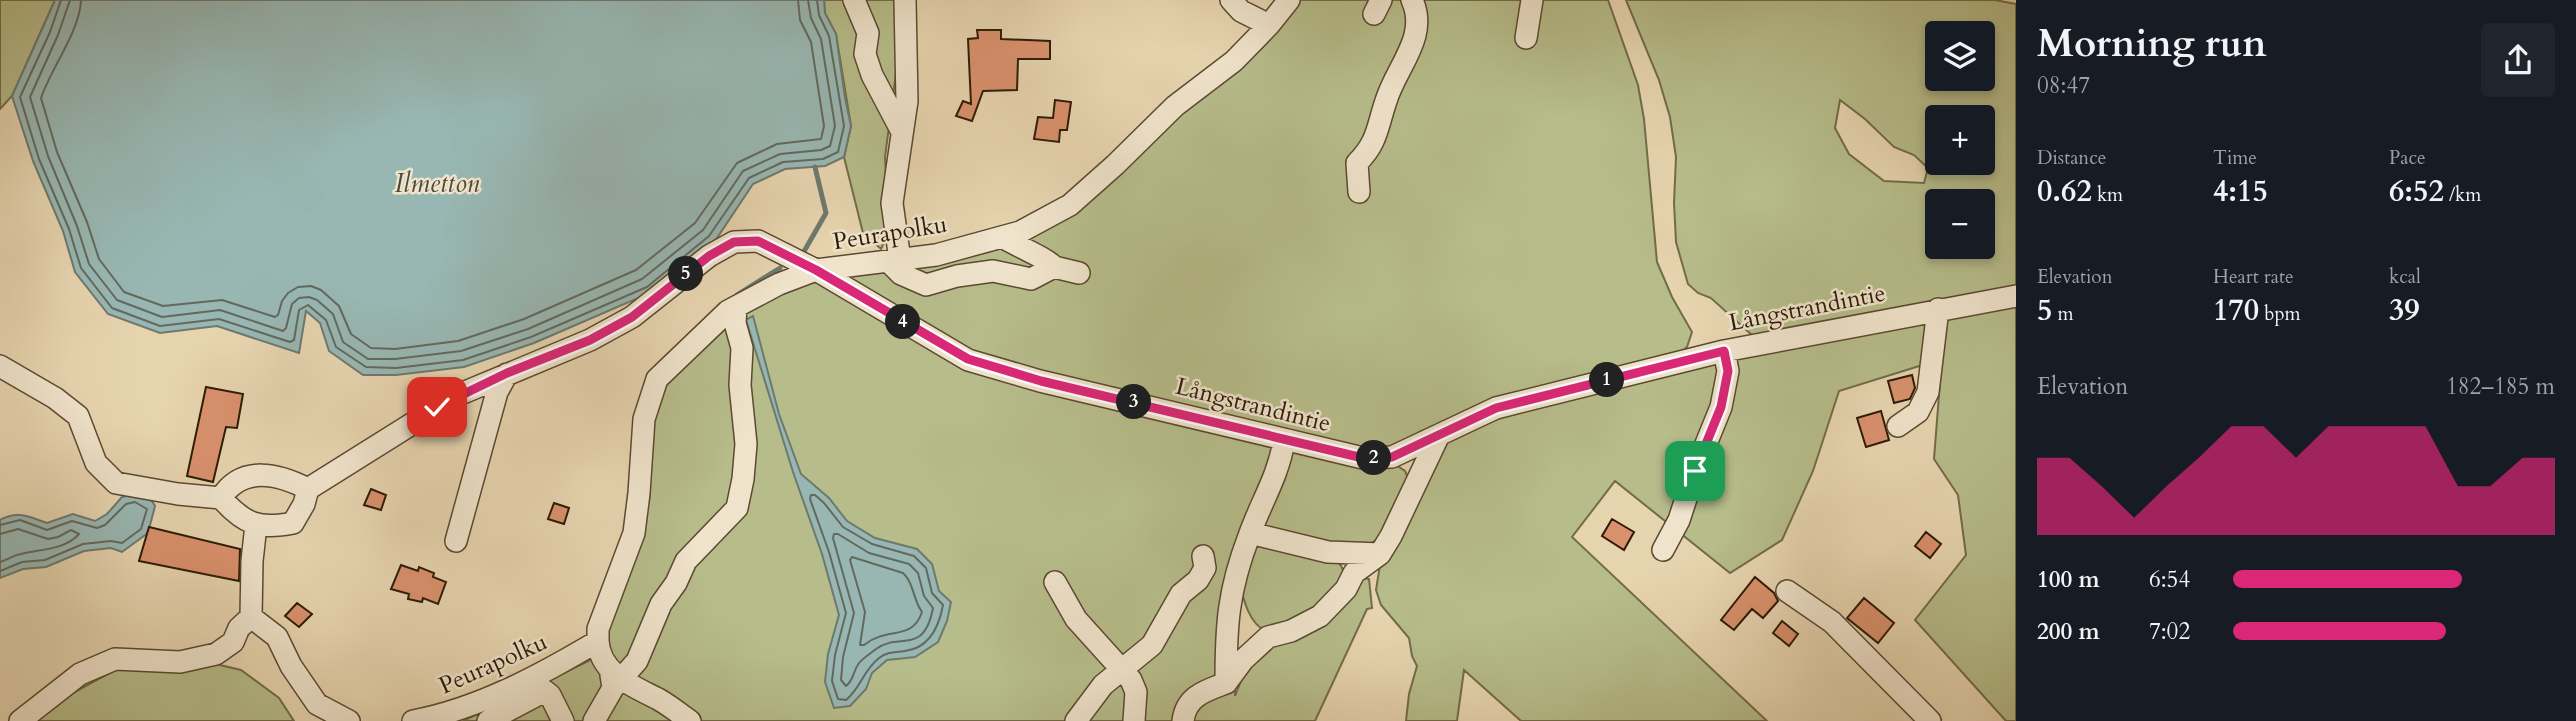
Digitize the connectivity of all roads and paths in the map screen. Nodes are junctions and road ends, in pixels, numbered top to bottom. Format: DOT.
graph roads {
  1 [pos="854,0"];
  2 [pos="905,0"];
  3 [pos="1231,0"];
  4 [pos="1289,0"];
  5 [pos="1412,0"];
  6 [pos="1532,0"];
  7 [pos="1269,24"];
  8 [pos="1526,38"];
  9 [pos="901,130"];
  10 [pos="1359,192"];
  11 [pos="1002,237"];
  12 [pos="894,261"];
  13 [pos="1054,267"];
  14 [pos="1079,273"];
  15 [pos="824,275"];
  16 [pos="2016,296"];
  17 [pos="1938,309"];
  18 [pos="736,317"];
  19 [pos="1724,351"];
  20 [pos="0,366"];
  21 [pos="507,373"];
  22 [pos="1898,426"];
  23 [pos="1438,437"];
  24 [pos="1284,441"];
  25 [pos="1392,457"];
  26 [pos="1418,480"];
  27 [pos="308,489"];
  28 [pos="221,498"];
  29 [pos="256,525"];
  30 [pos="1250,533"];
  31 [pos="456,541"];
  32 [pos="1663,550"];
  33 [pos="1342,553"];
  34 [pos="1380,554"];
  35 [pos="1203,556"];
  36 [pos="1354,573"];
  37 [pos="1055,582"];
  38 [pos="1787,591"];
  39 [pos="251,617"];
  40 [pos="598,642"];
  41 [pos="1122,671"];
  42 [pos="613,677"];
  43 [pos="1226,683"];
  44 [pos="436,718"];
  45 [pos="20,721"];
  46 [pos="349,721"];
  47 [pos="413,721"];
  48 [pos="488,721"];
  49 [pos="563,721"];
  50 [pos="594,721"];
  51 [pos="690,721"];
  52 [pos="1076,721"];
  53 [pos="1134,721"];
  54 [pos="1183,721"];
  55 [pos="1930,721"];
  1 -- 9 [label="street"];
  2 -- 9 [label="street"];
  3 -- 7 [label="street"];
  4 -- 7 [label="street, Peurapolku"];
  5 -- 10 [label="street"];
  6 -- 8 [label="street"];
  7 -- 11 [label="street, Peurapolku"];
  9 -- 12 [label="street"];
  11 -- 12 [label="street, Peurapolku"];
  11 -- 13 [label="street"];
  12 -- 13 [label="street"];
  12 -- 15 [label="street, Peurapolku"];
  13 -- 14 [label="street"];
  15 -- 18 [label="street, Peurapolku"];
  15 -- 21 [label="street, Långstrandintie"];
  15 -- 24 [label="street, Långstrandintie"];
  16 -- 17 [label="street, Långstrandintie"];
  17 -- 19 [label="street, Långstrandintie"];
  17 -- 22 [label="street"];
  18 -- 40 [label="street, Peurapolku"];
  18 -- 42 [label="street"];
  19 -- 23 [label="street, Långstrandintie"];
  19 -- 32 [label="street"];
  20 -- 28 [label="street"];
  21 -- 27 [label="street, Långstrandintie"];
  21 -- 31 [label="street"];
  23 -- 25 [label="street, Långstrandintie"];
  23 -- 26 [label="street"];
  24 -- 25 [label="street, Långstrandintie"];
  24 -- 30 [label="street"];
  25 -- 26 [label="street"];
  26 -- 34 [label="street"];
  27 -- 28 [label="street"];
  27 -- 29 [label="street"];
  28 -- 29 [label="street"];
  29 -- 39 [label="street"];
  30 -- 33 [label="street"];
  30 -- 43 [label="street"];
  33 -- 34 [label="street"];
  33 -- 36 [label="street"];
  34 -- 36 [label="street"];
  35 -- 41 [label="street"];
  36 -- 43 [label="street"];
  37 -- 41 [label="street"];
  38 -- 55 [label="street"];
  39 -- 45 [label="street"];
  39 -- 46 [label="street"];
  40 -- 42 [label="street"];
  40 -- 44 [label="street, Peurapolku"];
  41 -- 52 [label="street"];
  41 -- 53 [label="street"];
  42 -- 50 [label="street"];
  42 -- 51 [label="street"];
  43 -- 54 [label="street"];
  44 -- 47 [label="street, Peurapolku"];
  48 -- 49 [label="street"];
}
